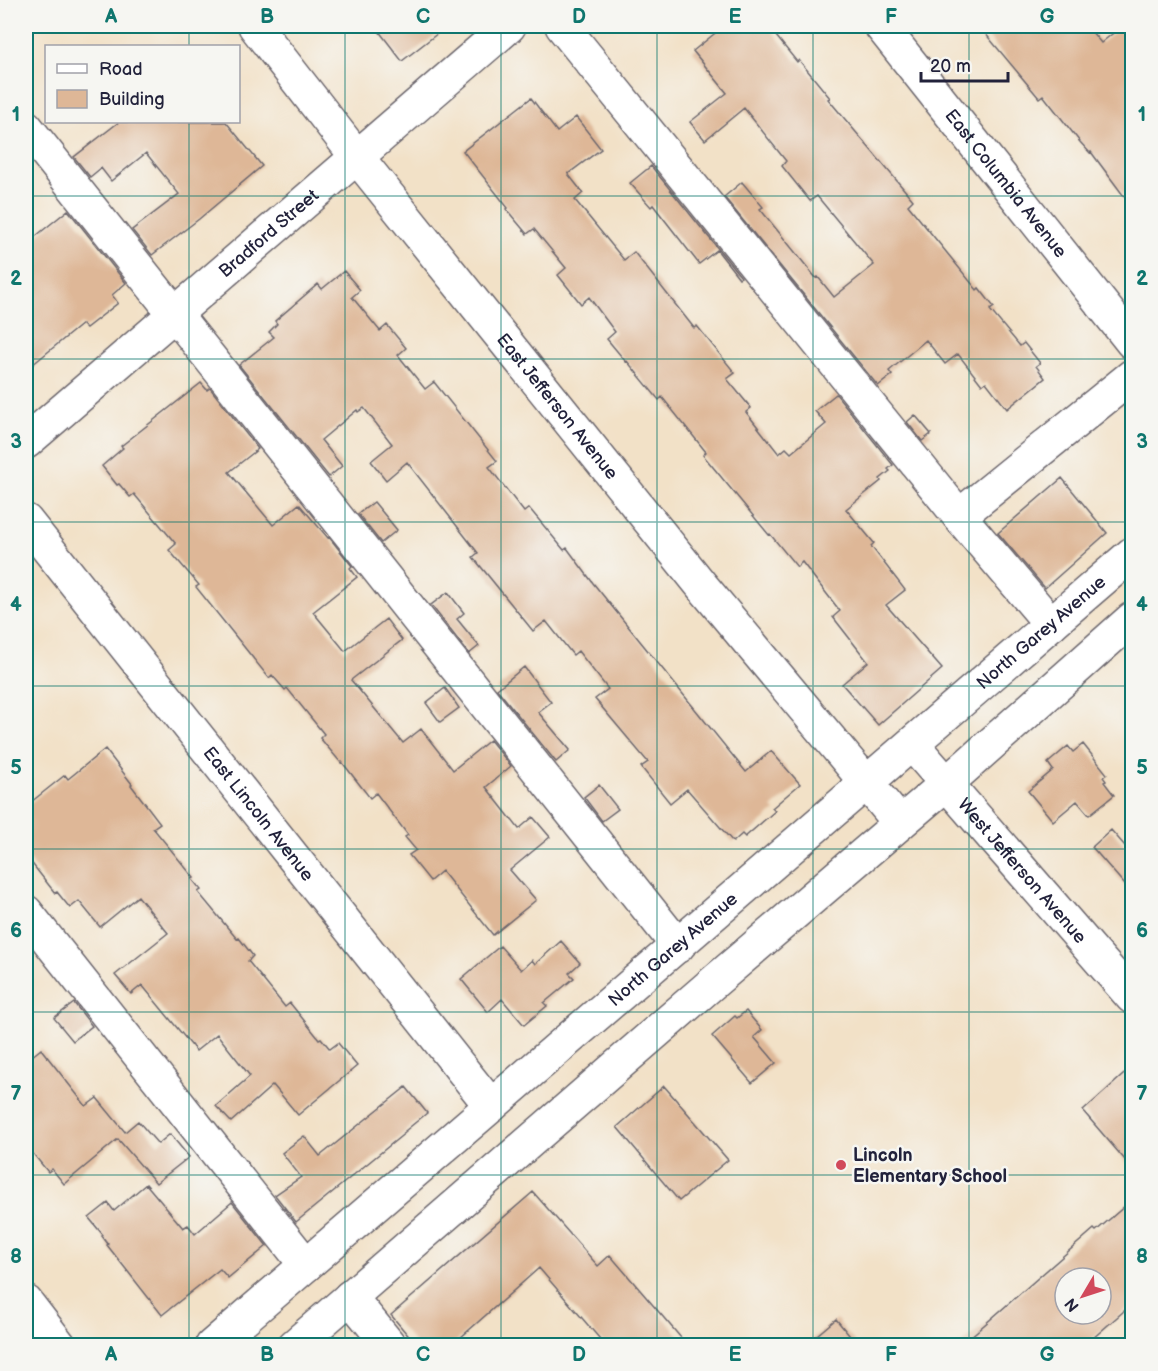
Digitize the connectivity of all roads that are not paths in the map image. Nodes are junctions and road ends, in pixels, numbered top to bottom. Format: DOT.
graph roads {
  1 [pos="255,26"];
  2 [pos="510,26"];
  3 [pos="562,26"];
  4 [pos="880,26"];
  5 [pos="26,127"];
  6 [pos="357,157"];
  7 [pos="174,314"];
  8 [pos="1132,342"];
  9 [pos="1132,376"];
  10 [pos="26,442"];
  11 [pos="959,516"];
  12 [pos="26,521"];
  13 [pos="1132,554"];
  14 [pos="1132,620"];
  15 [pos="1051,624"];
  16 [pos="912,744"];
  17 [pos="867,783"];
  18 [pos="946,784"];
  19 [pos="900,823"];
  20 [pos="26,912"];
  21 [pos="678,946"];
  22 [pos="1132,998"];
  23 [pos="492,1106"];
  24 [pos="306,1265"];
  25 [pos="350,1297"];
  26 [pos="26,1302"];
  27 [pos="60,1346"];
  28 [pos="212,1346"];
  29 [pos="294,1346"];
  30 [pos="390,1346"];
  1 -- 6 [label="street, East Jefferson Avenue"];
  2 -- 6 [label="street, Bradford Street"];
  3 -- 11 [label="street"];
  4 -- 8 [label="street, East Columbia Avenue"];
  5 -- 7 [label="street"];
  6 -- 7 [label="street, Bradford Street"];
  6 -- 17 [label="street, East Jefferson Avenue"];
  7 -- 10 [label="street, Bradford Street"];
  7 -- 21 [label="street"];
  9 -- 11 [label="street"];
  11 -- 15 [label="street"];
  12 -- 23 [label="street, East Lincoln Avenue"];
  13 -- 15 [label="street, North Garey Avenue"];
  14 -- 18 [label="street"];
  15 -- 16 [label="street, North Garey Avenue"];
  16 -- 17 [label="street, North Garey Avenue"];
  16 -- 18 [label="street, West Jefferson Avenue"];
  17 -- 19 [label="street, East Jefferson Avenue"];
  17 -- 21 [label="street, North Garey Avenue"];
  18 -- 19 [label="street"];
  18 -- 22 [label="street, West Jefferson Avenue"];
  19 -- 25 [label="street"];
  20 -- 24 [label="street"];
  21 -- 23 [label="street, North Garey Avenue"];
  23 -- 24 [label="street, North Garey Avenue"];
  24 -- 28 [label="street, North Garey Avenue"];
  25 -- 29 [label="street"];
  25 -- 30 [label="street"];
  26 -- 27 [label="street"];
}
